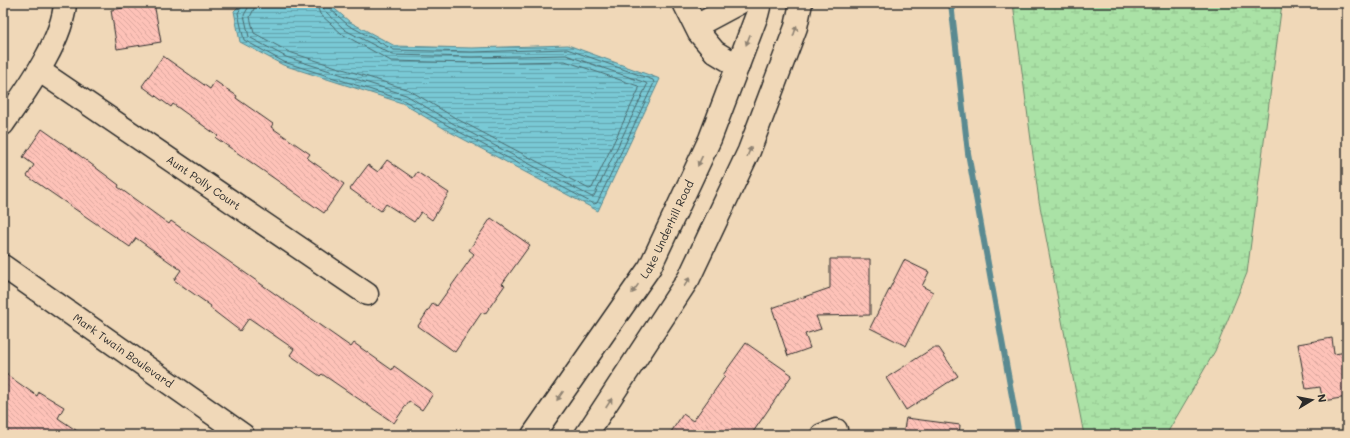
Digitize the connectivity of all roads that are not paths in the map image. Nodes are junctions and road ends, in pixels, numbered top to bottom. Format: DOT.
graph roads {
  1 [pos="65,3"];
  2 [pos="684,3"];
  3 [pos="739,3"];
  4 [pos="760,3"];
  5 [pos="801,3"];
  6 [pos="696,26"];
  7 [pos="738,66"];
  8 [pos="40,71"];
  9 [pos="3,124"];
  10 [pos="3,266"];
  11 [pos="367,294"];
  12 [pos="243,435"];
  13 [pos="533,435"];
  14 [pos="586,435"];
  1 -- 8 [label="street"];
  2 -- 6 [label="street"];
  3 -- 6 [label="street"];
  4 -- 7 [label="street, Lake Underhill Road, one-way"];
  14 -- 5 [label="street, one-way"];
  6 -- 7 [label="street"];
  7 -- 13 [label="street, Lake Underhill Road, one-way"];
  8 -- 9 [label="street"];
  8 -- 11 [label="street, Aunt Polly Court"];
  10 -- 12 [label="street, Mark Twain Boulevard"];
}
